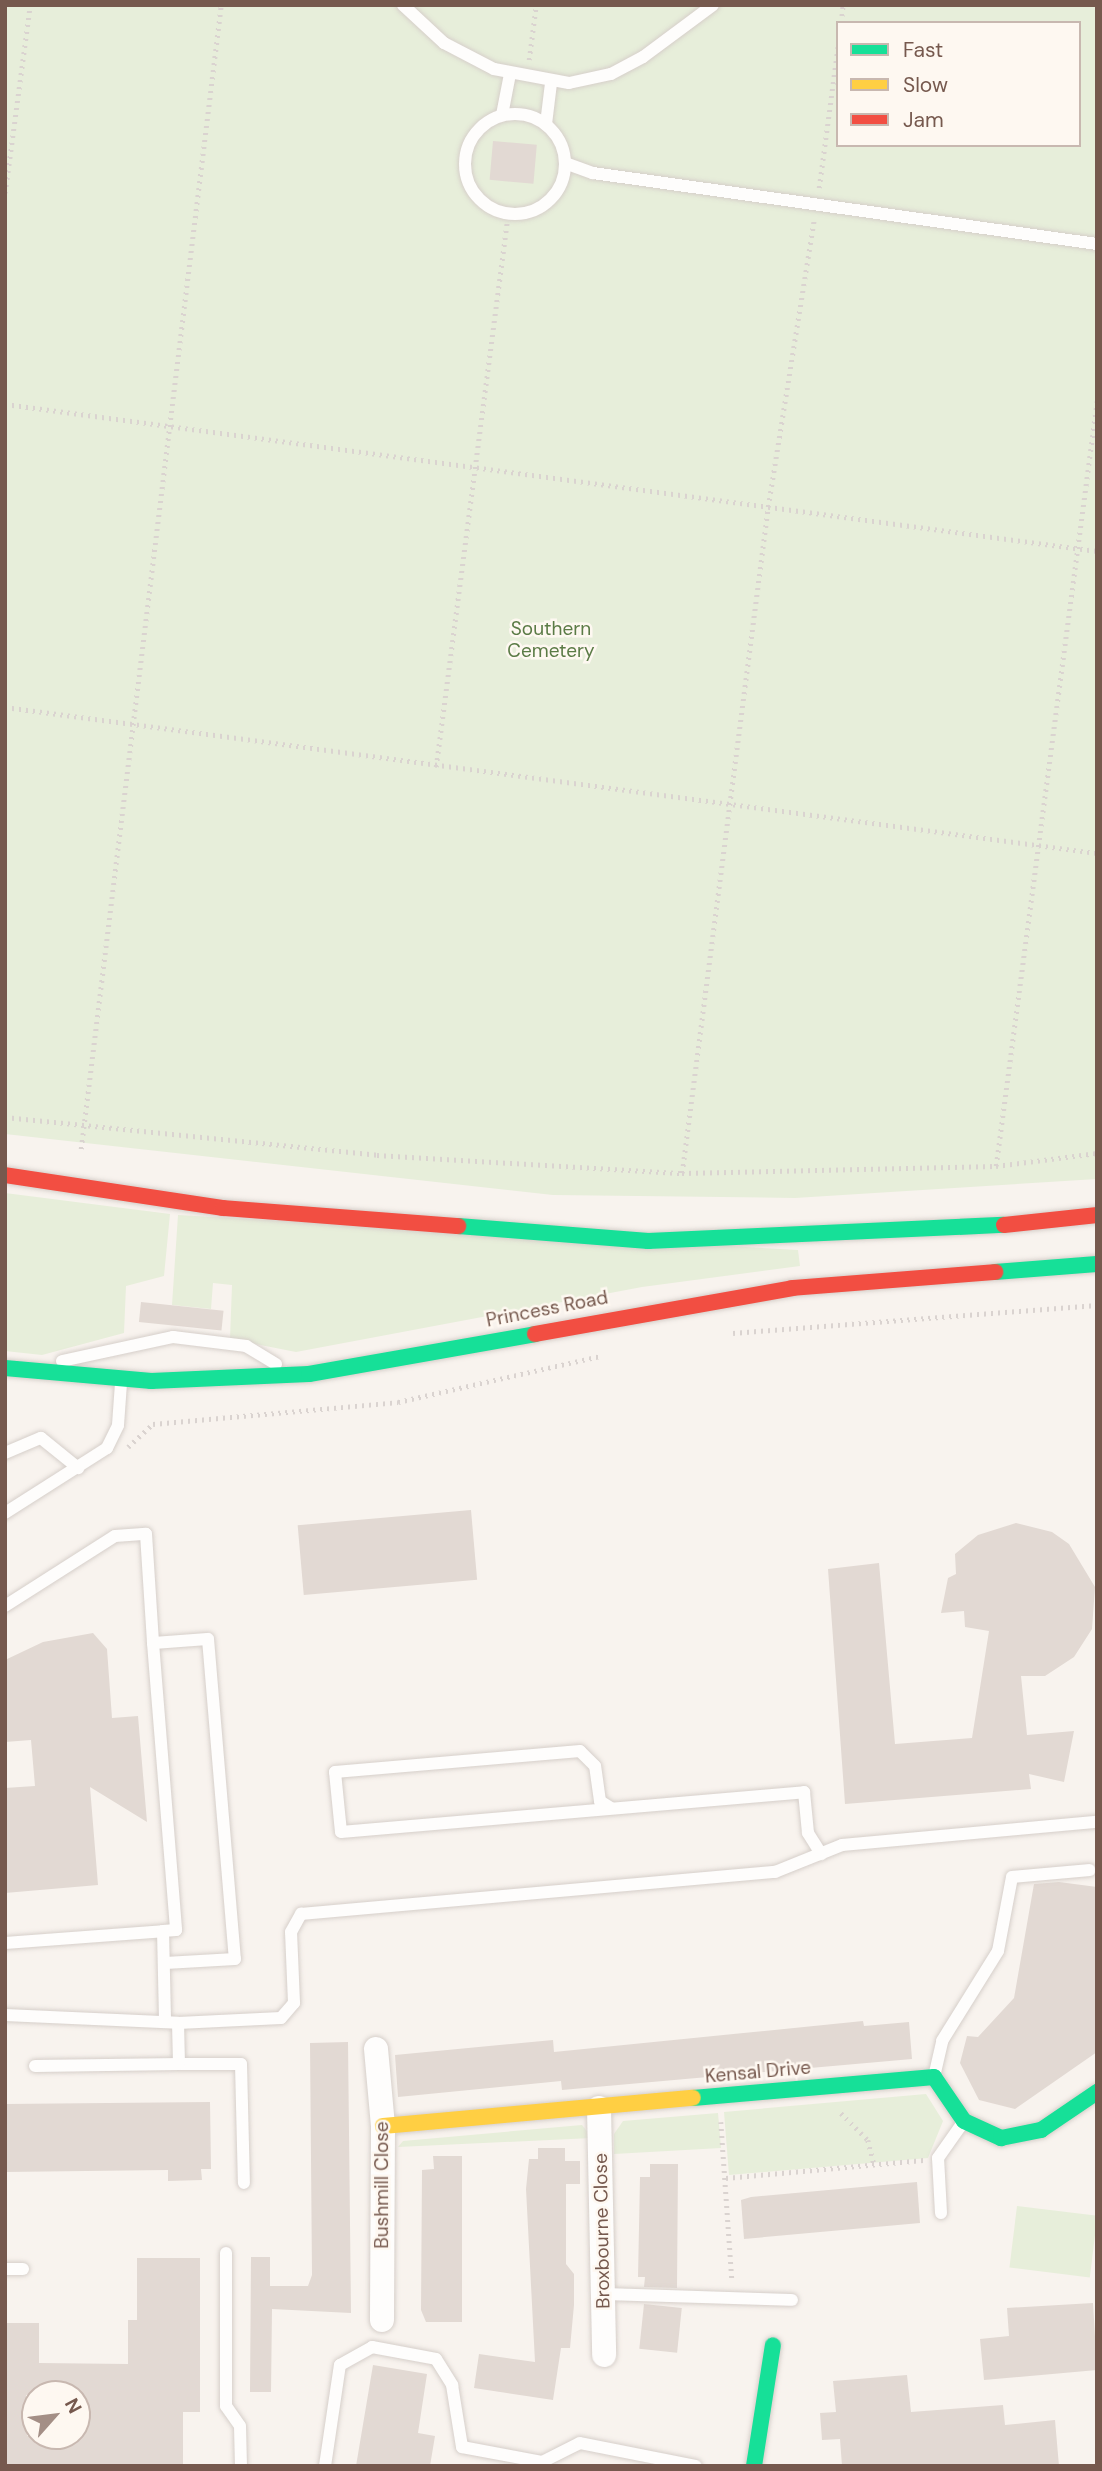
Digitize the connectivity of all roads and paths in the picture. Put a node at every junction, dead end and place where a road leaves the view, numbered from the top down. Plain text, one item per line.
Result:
1 (30, 5) edge
2 (222, 5) edge
3 (403, 5) edge
4 (536, 5) edge
5 (713, 5) edge
6 (836, 59) edge
7 (510, 74) junction
8 (527, 78) junction
9 (551, 82) junction
10 (502, 115) junction
11 (546, 124) junction
12 (565, 163) junction
13 (5, 193) edge
14 (817, 204) junction
15 (508, 214) junction
16 (1097, 244) edge
17 (1097, 401) edge
18 (5, 404) edge
19 (173, 429) junction
20 (474, 468) junction
21 (768, 507) junction
22 (1078, 548) junction
23 (1097, 551) edge
24 (5, 707) edge
25 (137, 724) junction
26 (436, 767) junction
27 (732, 802) junction
28 (1039, 846) junction
29 (1097, 853) edge
30 (5, 1117) edge
31 (83, 1126) junction
32 (81, 1149) dead end
33 (1097, 1153) edge
34 (996, 1166) junction
35 (682, 1173) junction
36 (5, 1175) edge
37 (1097, 1214) edge
38 (1097, 1264) edge
39 (1097, 1305) edge
40 (719, 1335) dead end
41 (606, 1355) dead end
42 (5, 1368) edge
43 (37, 1371) junction
44 (295, 1375) junction
45 (121, 1381) junction
46 (5, 1453) edge
47 (120, 1455) dead end
48 (78, 1468) junction
49 (5, 1513) edge
50 (5, 1606) edge
51 (153, 1643) junction
52 (611, 1808) junction
53 (1097, 1822) edge
54 (821, 1854) junction
55 (1090, 1870) dead end
56 (163, 1931) junction
57 (5, 1943) edge
58 (165, 1963) junction
59 (5, 2015) edge
60 (172, 2023) junction
61 (376, 2049) dead end
62 (178, 2064) junction
63 (35, 2066) dead end
64 (934, 2077) junction
65 (834, 2086) junction
66 (1097, 2092) edge
67 (719, 2097) junction
68 (599, 2108) junction
69 (964, 2121) junction
70 (383, 2126) junction
71 (938, 2158) junction
72 (874, 2164) junction
73 (726, 2178) junction
74 (244, 2183) dead end
75 (941, 2213) dead end
76 (226, 2253) dead end
77 (5, 2269) edge
78 (23, 2269) dead end
79 (603, 2294) junction
80 (733, 2296) junction
81 (792, 2300) dead end
82 (382, 2320) dead end
83 (772, 2345) dead end
84 (604, 2355) dead end
85 (682, 2462) edge
86 (241, 2466) edge
87 (325, 2466) edge
88 (696, 2466) edge
89 (754, 2466) edge

1 - 13 path
2 - 19 path
3 - 7 lane
4 - 8 path
5 - 9 lane
6 - 14 path
7 - 8 lane
7 - 10 lane
8 - 9 lane
9 - 11 lane
10 - 11 lane
10 - 15 lane
11 - 12 lane
12 - 14 lane
12 - 15 lane
14 - 16 lane
14 - 21 path
15 - 20 path
17 - 22 path
18 - 19 path
19 - 20 path
19 - 25 path
20 - 21 path
20 - 26 path
21 - 22 path
21 - 27 path
22 - 23 path
22 - 28 path
24 - 25 path
25 - 26 path
25 - 31 path
26 - 27 path
27 - 28 path
27 - 35 path
28 - 29 path
28 - 34 path
30 - 31 path
31 - 32 path
31 - 35 path
33 - 34 path
34 - 35 path
36 - 37 main road
38 - 44 main road, Princess Road
39 - 40 path
41 - 47 path
42 - 43 main road, Princess Road
43 - 44 lane
43 - 45 main road, Princess Road
44 - 45 main road, Princess Road
45 - 48 lane
46 - 48 lane
48 - 49 lane
50 - 51 lane
51 - 56 lane
51 - 58 lane
52 - 52 lane
52 - 54 lane
53 - 54 lane
54 - 60 lane
55 - 64 lane
56 - 57 lane
56 - 58 lane
58 - 60 lane
59 - 60 lane
60 - 62 lane
61 - 70 street, Bushmill Close
62 - 63 lane
62 - 74 lane
64 - 65 main road, Kensal Drive
64 - 69 main road
65 - 67 main road, Kensal Drive
65 - 72 path
66 - 69 main road
67 - 68 main road, Kensal Drive
67 - 73 path
68 - 70 main road, Kensal Drive
68 - 79 street, Broxbourne Close
69 - 71 lane
70 - 82 street, Bushmill Close
71 - 72 path
71 - 75 lane
72 - 73 path
73 - 80 path
76 - 86 lane
77 - 78 lane
79 - 80 lane
79 - 84 street, Broxbourne Close
80 - 81 lane
83 - 89 main road
85 - 87 lane
85 - 88 lane

